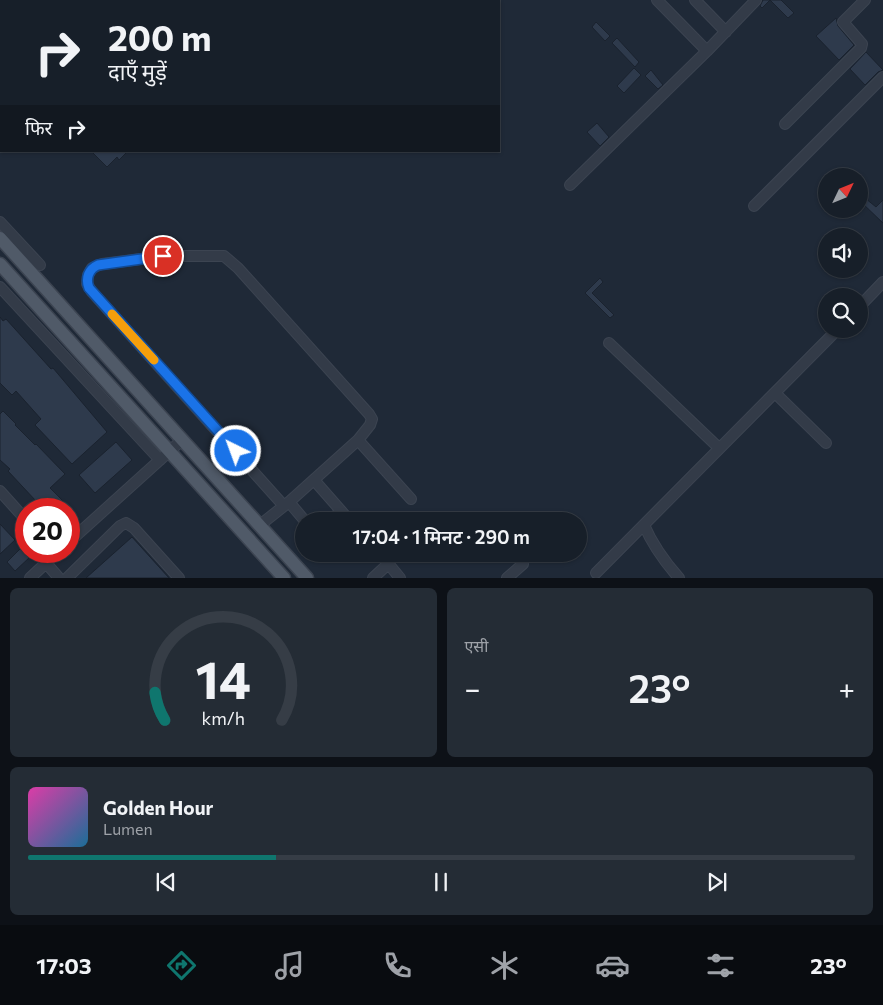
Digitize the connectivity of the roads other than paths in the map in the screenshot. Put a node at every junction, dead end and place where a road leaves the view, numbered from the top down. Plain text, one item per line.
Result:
1 (657, 0) edge
2 (695, 0) edge
3 (756, 0) edge
4 (865, 0) edge
5 (726, 32) junction
6 (707, 51) junction
7 (883, 77) edge
8 (784, 124) dead end
9 (570, 185) dead end
10 (754, 206) dead end
11 (0, 222) edge
12 (0, 238) edge
13 (0, 264) edge
14 (34, 266) junction
15 (15, 280) junction
16 (883, 282) edge
17 (0, 287) edge
18 (868, 298) edge
19 (829, 338) edge
20 (609, 343) dead end
21 (775, 393) junction
22 (182, 440) junction
23 (358, 440) junction
24 (826, 443) dead end
25 (719, 448) junction
26 (170, 451) junction
27 (160, 460) junction
28 (314, 480) junction
29 (0, 491) edge
30 (411, 499) dead end
31 (287, 504) junction
32 (15, 508) edge
33 (341, 511) edge
34 (295, 512) edge
35 (260, 525) junction
36 (644, 525) junction
37 (80, 532) edge
38 (46, 563) joint
39 (523, 564) dead end
40 (596, 573) dead end
41 (30, 578) edge
42 (59, 578) edge
43 (67, 578) edge
44 (179, 578) edge
45 (284, 578) edge
46 (307, 578) edge
47 (373, 578) edge
48 (400, 578) edge
49 (507, 578) edge
50 (679, 578) edge

1 - 6 street
2 - 5 street
3 - 5 street
4 - 8 street
5 - 6 street
6 - 9 street
7 - 10 street
11 - 14 street
12 - 14 main road
13 - 15 main road
14 - 15 main road
14 - 22 main road
15 - 26 main road
16 - 18 street
17 - 27 street
19 - 21 street
20 - 25 street
21 - 24 street
21 - 25 street
22 - 26 street
22 - 35 main road
23 - 28 street
23 - 30 street
23 - 31 street
25 - 36 street
26 - 27 street
26 - 45 main road
27 - 37 street
28 - 31 street
28 - 33 street
29 - 32 street
31 - 34 street
31 - 35 street
35 - 46 main road
36 - 40 street
36 - 50 street
38 - 41 street
38 - 42 street
39 - 49 street
43 - 44 street
47 - 48 street

